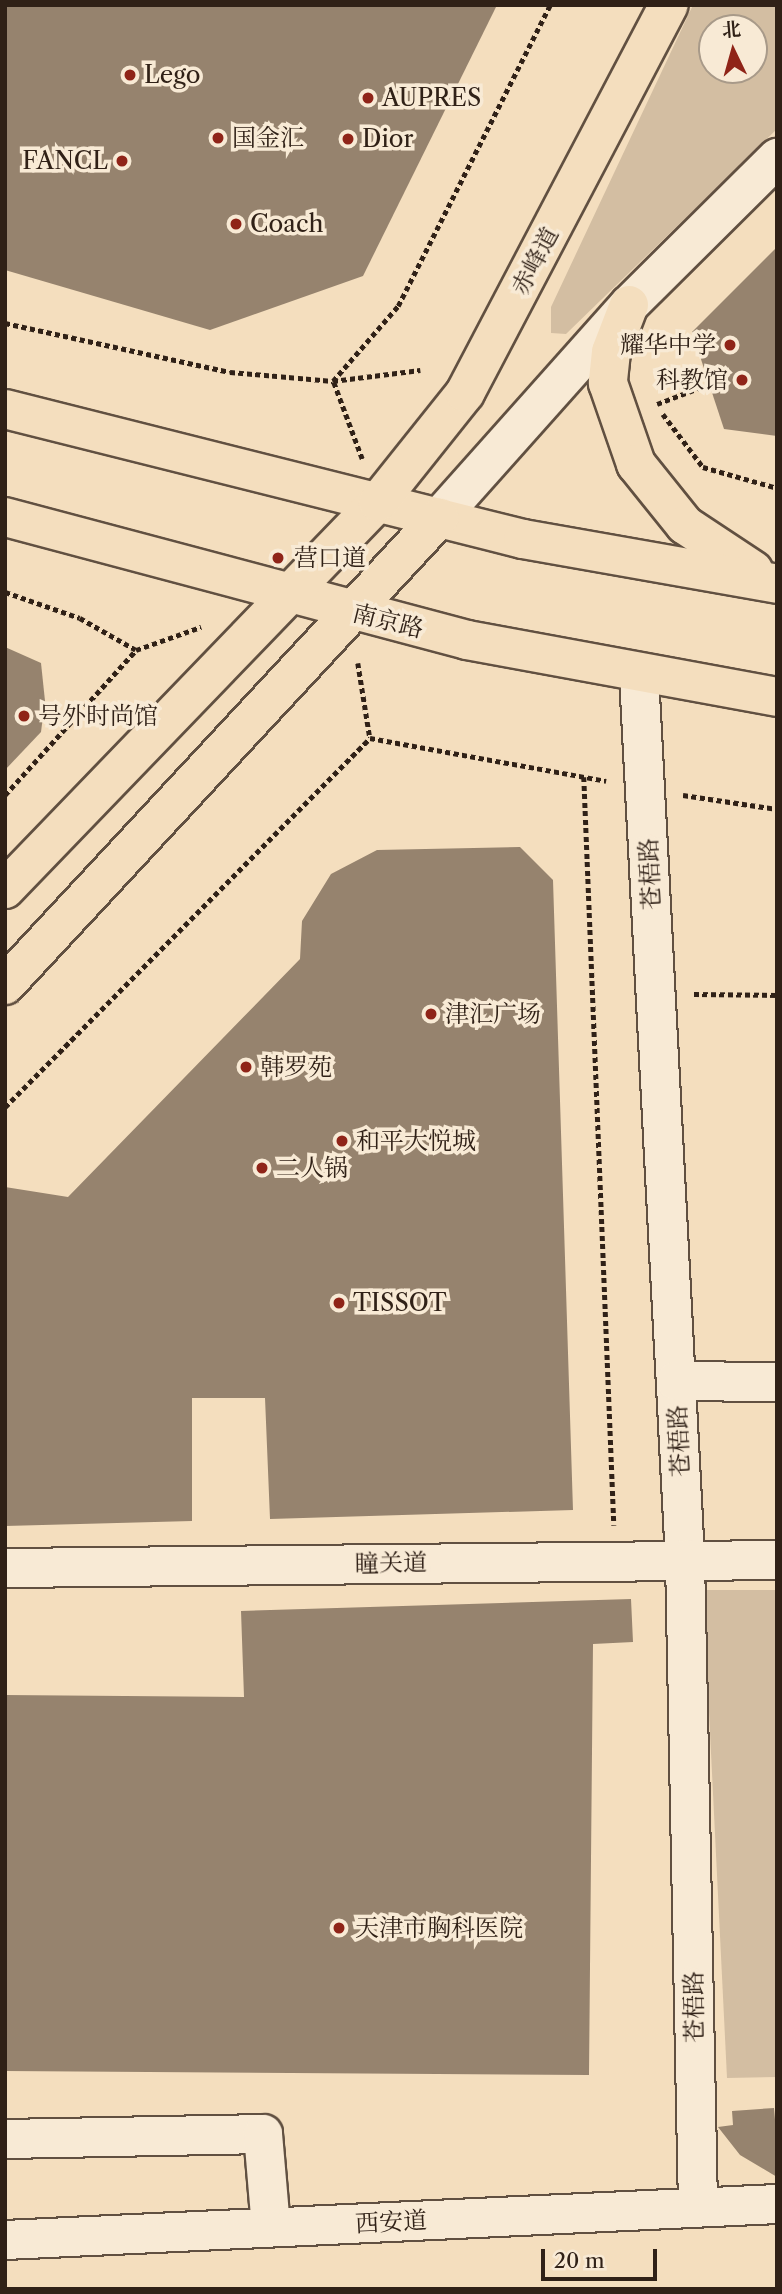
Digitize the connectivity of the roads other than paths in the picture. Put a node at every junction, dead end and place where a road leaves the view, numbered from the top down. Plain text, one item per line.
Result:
1 (669, 5) edge
2 (777, 158) edge
3 (629, 305) junction
4 (5, 409) edge
5 (378, 502) junction
6 (5, 517) edge
7 (439, 518) junction
8 (163, 563) junction
9 (319, 565) junction
10 (777, 583) edge
11 (289, 596) junction
12 (350, 612) junction
13 (639, 675) junction
14 (777, 697) edge
15 (5, 888) edge
16 (5, 985) edge
17 (676, 1381) junction
18 (777, 1382) edge
19 (685, 1559) junction
20 (777, 1560) edge
21 (5, 1568) edge
22 (5, 2139) edge
23 (777, 2204) edge
24 (698, 2207) junction
25 (271, 2227) junction
26 (5, 2240) edge

1 - 5 main road, 赤峰道
2 - 3 street
3 - 7 street
3 - 10 main road
4 - 5 main road
5 - 7 main road
5 - 9 main road
6 - 8 main road, 南京路
7 - 9 main road
7 - 10 main road
7 - 12 main road
8 - 9 main road
8 - 11 main road, 南京路
9 - 11 main road
11 - 12 main road, 南京路
11 - 15 main road
12 - 13 main road, 南京路
12 - 16 main road
13 - 14 main road, 南京路
13 - 17 street, 苍梧路
17 - 18 street
17 - 19 street, 苍梧路
19 - 20 street, 瞳关道
19 - 21 street, 瞳关道
19 - 24 street, 苍梧路
22 - 25 street
23 - 24 street, 西安道
24 - 25 street, 西安道
25 - 26 street, 西安道

